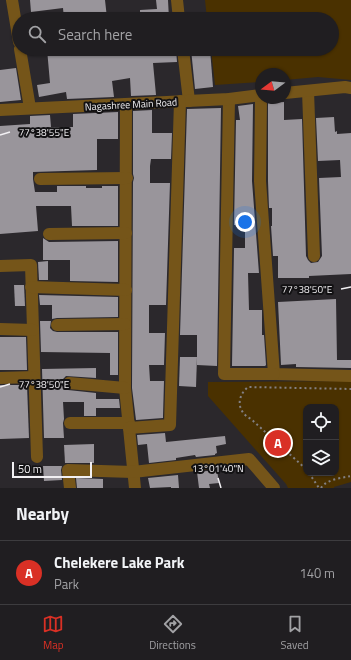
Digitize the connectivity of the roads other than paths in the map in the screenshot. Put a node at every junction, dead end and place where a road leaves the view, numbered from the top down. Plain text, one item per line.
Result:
1 (12, 0) edge
2 (177, 0) edge
3 (14, 12) edge
4 (179, 12) edge
5 (21, 56) edge
6 (183, 56) edge
7 (351, 88) edge
8 (308, 91) junction
9 (291, 92) edge
10 (255, 97) edge
11 (229, 99) junction
12 (185, 101) junction
13 (126, 104) junction
14 (261, 104) edge
15 (30, 108) junction
16 (0, 110) edge
17 (127, 178) junction
18 (40, 179) dead end
19 (126, 233) junction
20 (49, 234) dead end
21 (314, 256) dead end
22 (0, 266) edge
23 (31, 287) junction
24 (126, 290) junction
25 (125, 324) junction
26 (57, 325) dead end
27 (0, 329) edge
28 (33, 330) junction
29 (274, 374) junction
30 (351, 376) edge
31 (34, 377) junction
32 (0, 378) edge
33 (69, 383) dead end
34 (125, 388) junction
35 (70, 424) dead end
36 (129, 426) junction
37 (37, 457) dead end
38 (133, 472) junction
39 (70, 488) edge
40 (135, 488) edge
41 (274, 488) edge

1 - 3 street
2 - 4 street
5 - 15 street
6 - 12 street
7 - 8 street
8 - 9 street
8 - 21 street
10 - 11 street, Nagashree Main Road
11 - 12 street, Nagashree Main Road
11 - 29 street
12 - 13 street, Nagashree Main Road
12 - 36 street
13 - 15 street, Nagashree Main Road
13 - 17 street
14 - 29 street
15 - 16 street, Nagashree Main Road
17 - 18 street
17 - 19 street
19 - 20 street
19 - 24 street
22 - 23 street
23 - 24 street
23 - 28 street
24 - 25 street
25 - 26 street
25 - 34 street
27 - 28 street
28 - 31 street
29 - 30 street
31 - 32 street
31 - 37 street
33 - 34 street
34 - 36 street
35 - 36 street
36 - 38 street
38 - 39 street
38 - 40 street
38 - 41 street

